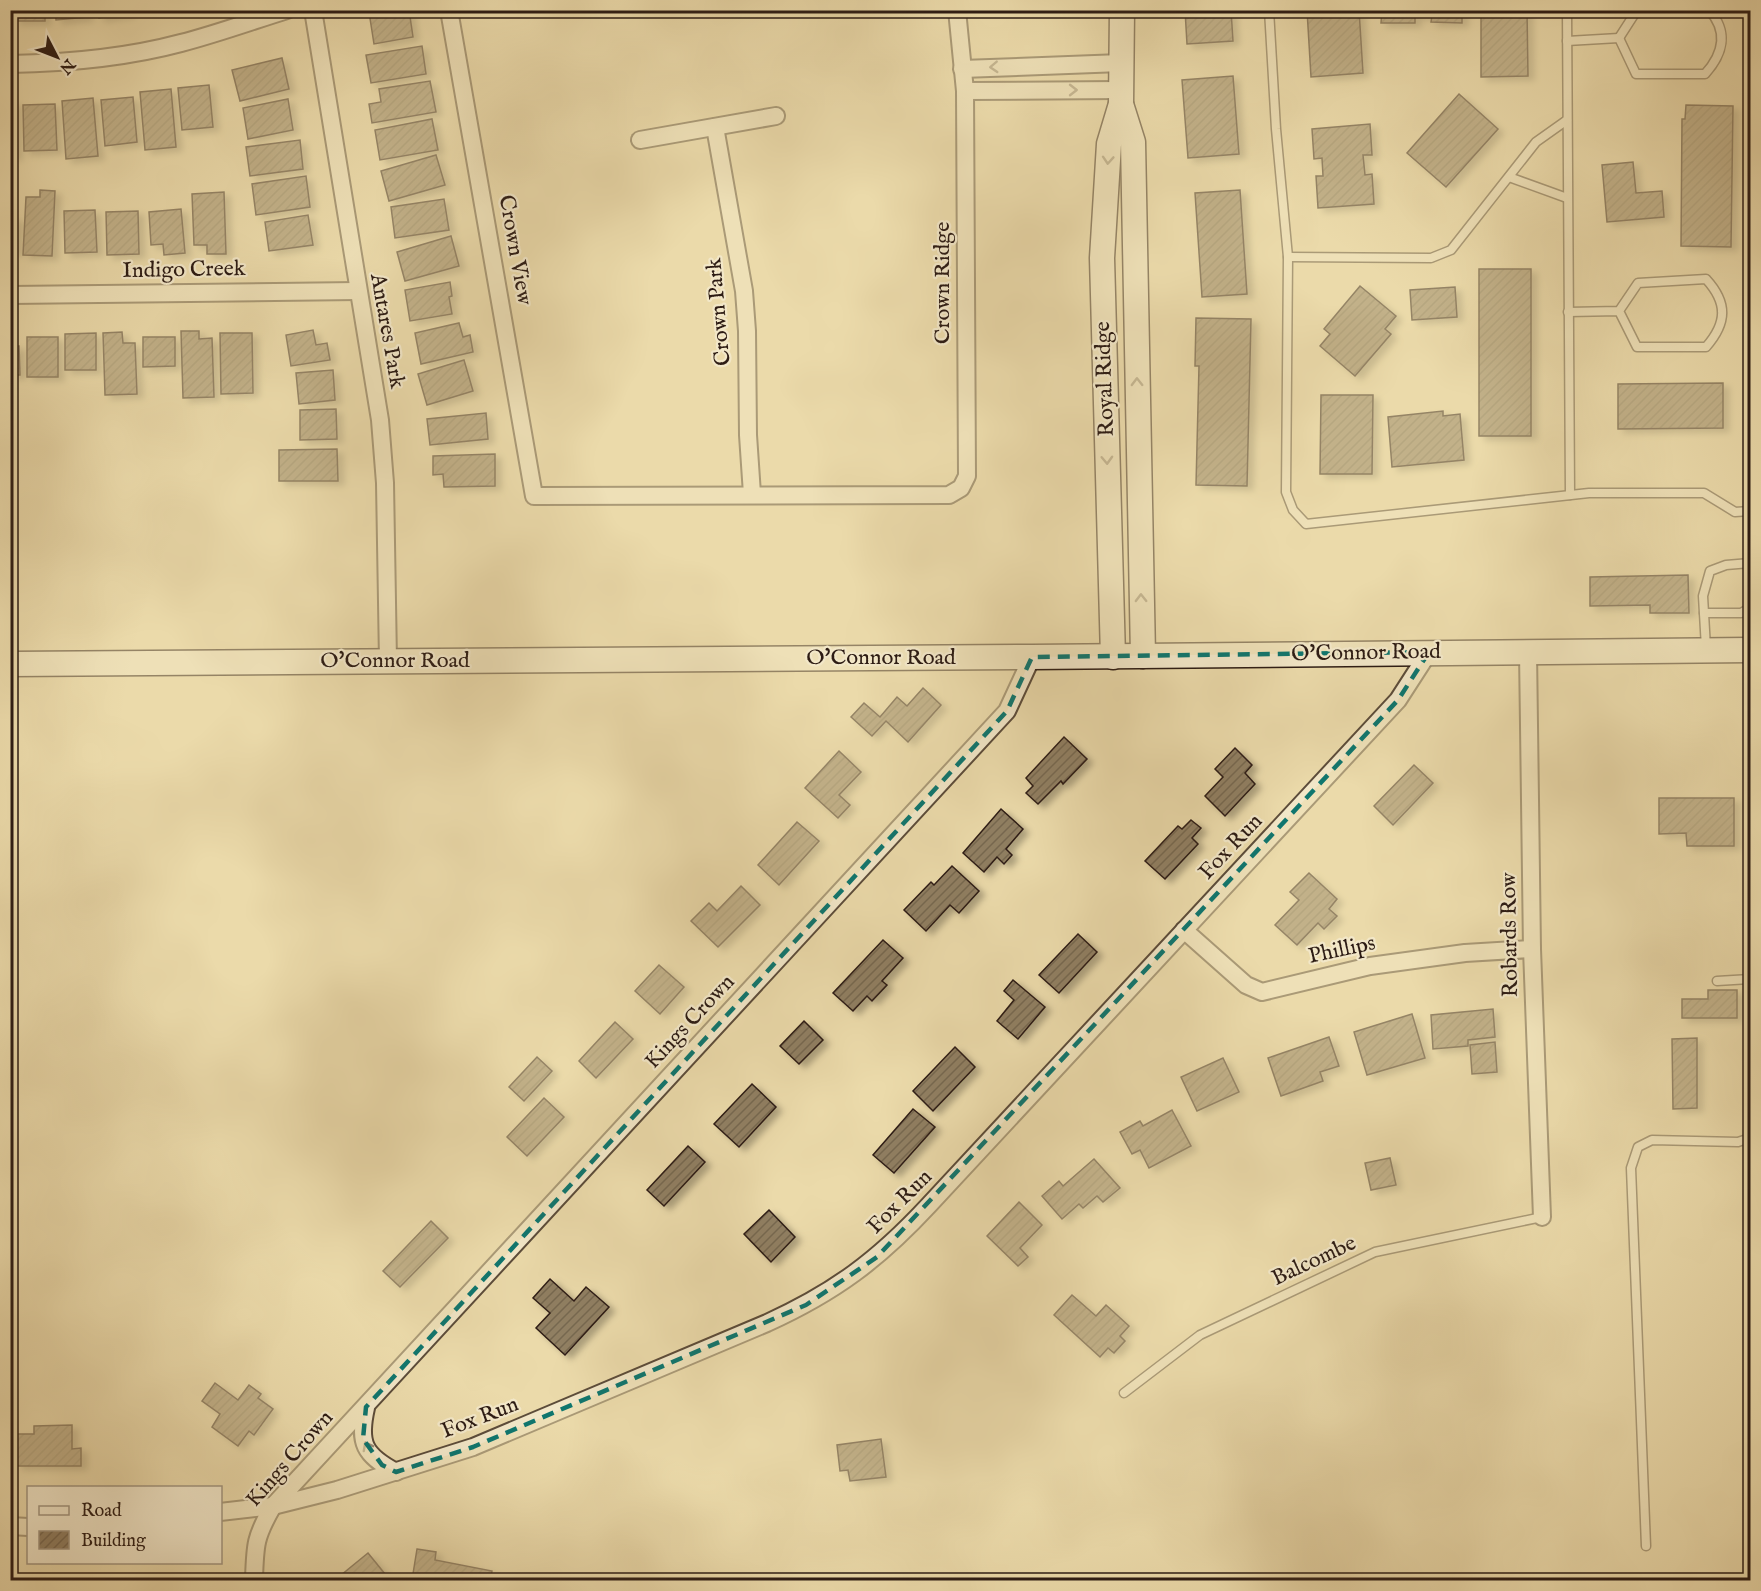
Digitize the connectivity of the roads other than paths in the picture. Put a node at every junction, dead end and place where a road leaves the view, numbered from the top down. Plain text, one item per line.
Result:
1 (287, 10) edge
2 (313, 10) edge
3 (449, 10) edge
4 (957, 10) edge
5 (1122, 10) edge
6 (1269, 10) edge
7 (1567, 10) edge
8 (1637, 10) edge
9 (1709, 10) edge
10 (1619, 38) junction
11 (1567, 41) junction
12 (1121, 63) junction
13 (10, 64) edge
14 (962, 69) junction
15 (964, 91) junction
16 (1121, 97) junction
17 (776, 116) dead end
18 (1567, 120) junction
19 (715, 126) junction
20 (640, 140) dead end
21 (1509, 177) junction
22 (1567, 198) junction
23 (1288, 257) junction
24 (358, 291) junction
25 (10, 294) edge
26 (1619, 311) junction
27 (1568, 312) junction
28 (752, 494) junction
29 (1569, 495) junction
30 (1750, 511) edge
31 (1750, 563) edge
32 (1750, 608) edge
33 (1704, 613) junction
34 (1706, 650) junction
35 (1750, 650) edge
36 (1528, 651) junction
37 (1429, 652) junction
38 (1143, 656) junction
39 (1032, 657) junction
40 (1113, 657) junction
41 (388, 661) junction
42 (10, 664) edge
43 (1184, 930) junction
44 (1532, 950) junction
45 (1750, 979) edge
46 (1717, 981) dead end
47 (1750, 1138) edge
48 (1542, 1217) joint
49 (1124, 1393) dead end
50 (366, 1407) junction
51 (396, 1472) junction
52 (273, 1506) junction
53 (222, 1512) edge
54 (10, 1526) edge
55 (27, 1527) edge
56 (1647, 1546) dead end
57 (255, 1581) edge

1 - 13 street
2 - 24 street, Antares Park
3 - 28 street, Crown View
4 - 14 street, Crown Ridge
5 - 12 main road, Royal Ridge
6 - 23 lane
7 - 11 lane
8 - 10 lane
9 - 10 lane
10 - 11 lane
11 - 18 lane
12 -> 14 street
12 - 16 main road, Royal Ridge
14 - 15 street, Crown Ridge
15 -> 16 street
15 - 28 street, Crown Ridge
38 -> 16 main road, Royal Ridge
16 -> 40 main road, Royal Ridge
17 - 19 street
18 - 21 lane
18 - 22 lane
19 - 20 street
19 - 28 street, Crown Park
21 - 22 lane
21 - 23 lane
22 - 27 lane
23 - 29 lane
24 - 25 street, Indigo Creek
24 - 41 street, Antares Park
26 - 26 lane
26 - 27 lane
27 - 29 lane
29 - 30 lane
31 - 33 lane
32 - 33 lane
33 - 34 lane
34 - 35 main road, O'Connor Road
34 - 36 main road, O'Connor Road
36 - 37 main road, O'Connor Road
36 - 44 street, Robards Row
37 - 38 main road, O'Connor Road
37 - 43 street, Fox Run
38 - 40 main road, O'Connor Road
39 - 40 main road, O'Connor Road
39 - 41 main road, O'Connor Road
39 - 50 street, Kings Crown
41 - 42 main road, O'Connor Road
43 - 44 street, Phillips
43 - 51 street, Fox Run
44 - 48 street, Robards Row
45 - 46 lane
47 - 56 lane
48 - 49 lane, Balcombe
51 -> 50 street, Kings Crown
50 - 52 street, Kings Crown
51 - 52 street, Fox Run
52 - 53 street, Fox Run
52 - 57 street, Kings Crown
54 - 55 street

